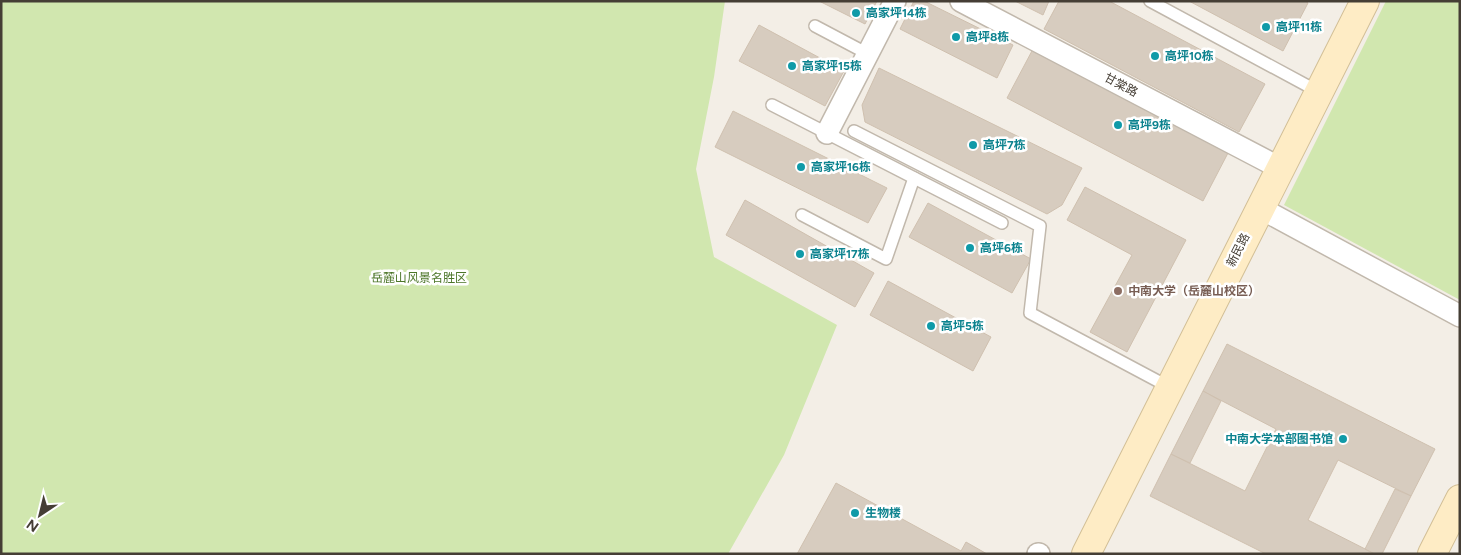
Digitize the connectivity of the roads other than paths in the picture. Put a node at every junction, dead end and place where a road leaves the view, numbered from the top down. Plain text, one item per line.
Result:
1 (895, 1) edge
2 (961, 1) edge
3 (1150, 1) edge
4 (1359, 3) edge
5 (815, 26) dead end
6 (868, 54) junction
7 (1319, 92) junction
8 (772, 105) dead end
9 (854, 131) dead end
10 (827, 133) junction
11 (1280, 168) junction
12 (914, 178) junction
13 (1260, 208) junction
14 (802, 214) dead end
15 (1002, 223) dead end
16 (1460, 316) edge
17 (1169, 387) junction
18 (1460, 499) edge
19 (1086, 554) edge
20 (1432, 554) edge

1 - 6 street
2 - 11 street, 甘棠路
3 - 7 lane
4 - 7 street, 新民路
5 - 6 lane
6 - 10 street
7 - 11 street, 新民路
8 - 10 lane
9 - 17 lane
10 - 12 lane
11 - 13 street, 新民路
12 - 14 lane
12 - 15 lane
13 - 16 street
13 - 17 street, 新民路
17 - 19 street, 新民路
18 - 20 street

